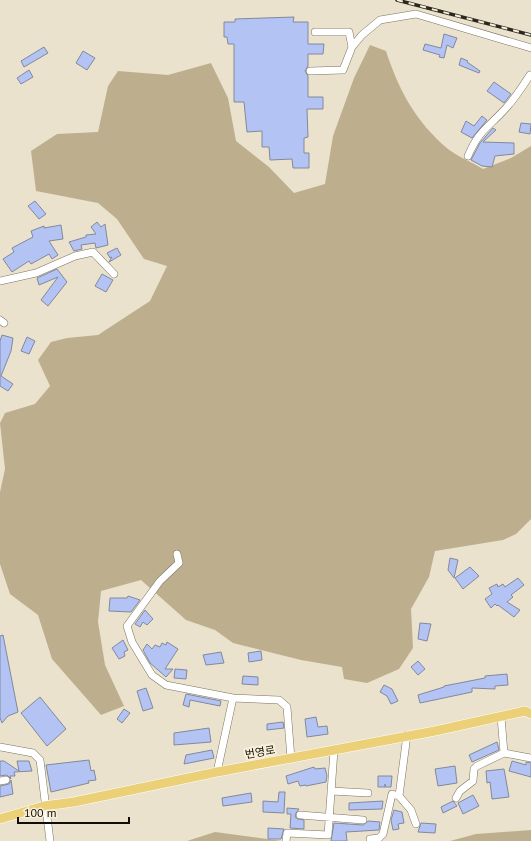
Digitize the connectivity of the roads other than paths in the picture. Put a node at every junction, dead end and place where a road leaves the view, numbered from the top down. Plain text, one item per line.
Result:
1 (315, 32) dead end
2 (352, 47) junction
3 (531, 48) edge
4 (531, 68) edge
5 (310, 71) dead end
6 (531, 75) edge
7 (468, 156) dead end
8 (114, 274) dead end
9 (0, 281) edge
10 (177, 554) dead end
11 (233, 698) junction
12 (531, 704) edge
13 (528, 712) edge
14 (501, 717) junction
15 (407, 735) junction
16 (0, 747) edge
17 (334, 750) junction
18 (504, 753) junction
19 (531, 758) edge
20 (291, 759) junction
21 (217, 772) junction
22 (331, 791) junction
23 (368, 793) dead end
24 (399, 796) junction
25 (456, 798) dead end
26 (44, 806) junction
27 (300, 815) dead end
28 (329, 818) junction
29 (0, 819) edge
30 (363, 820) dead end
31 (416, 824) dead end
32 (370, 839) dead end
33 (50, 841) edge
34 (286, 841) edge

1 - 2 street
2 - 3 street
2 - 5 street
4 - 6 street
6 - 7 street
8 - 9 street
10 - 11 street
11 - 20 street
11 - 21 street
12 - 13 main road, 번영로
13 - 14 main road, 번영로
14 - 15 main road, 번영로
14 - 18 street
15 - 17 main road, 번영로
15 - 24 street
16 - 26 street
17 - 20 main road, 번영로
17 - 22 street
18 - 19 street
18 - 25 street
20 - 21 main road, 번영로
21 - 26 main road, 번영로
22 - 23 street
22 - 28 street
24 - 31 street
24 - 32 street
26 - 29 main road, 번영로
26 - 33 street
27 - 28 street
28 - 30 street
28 - 34 street

